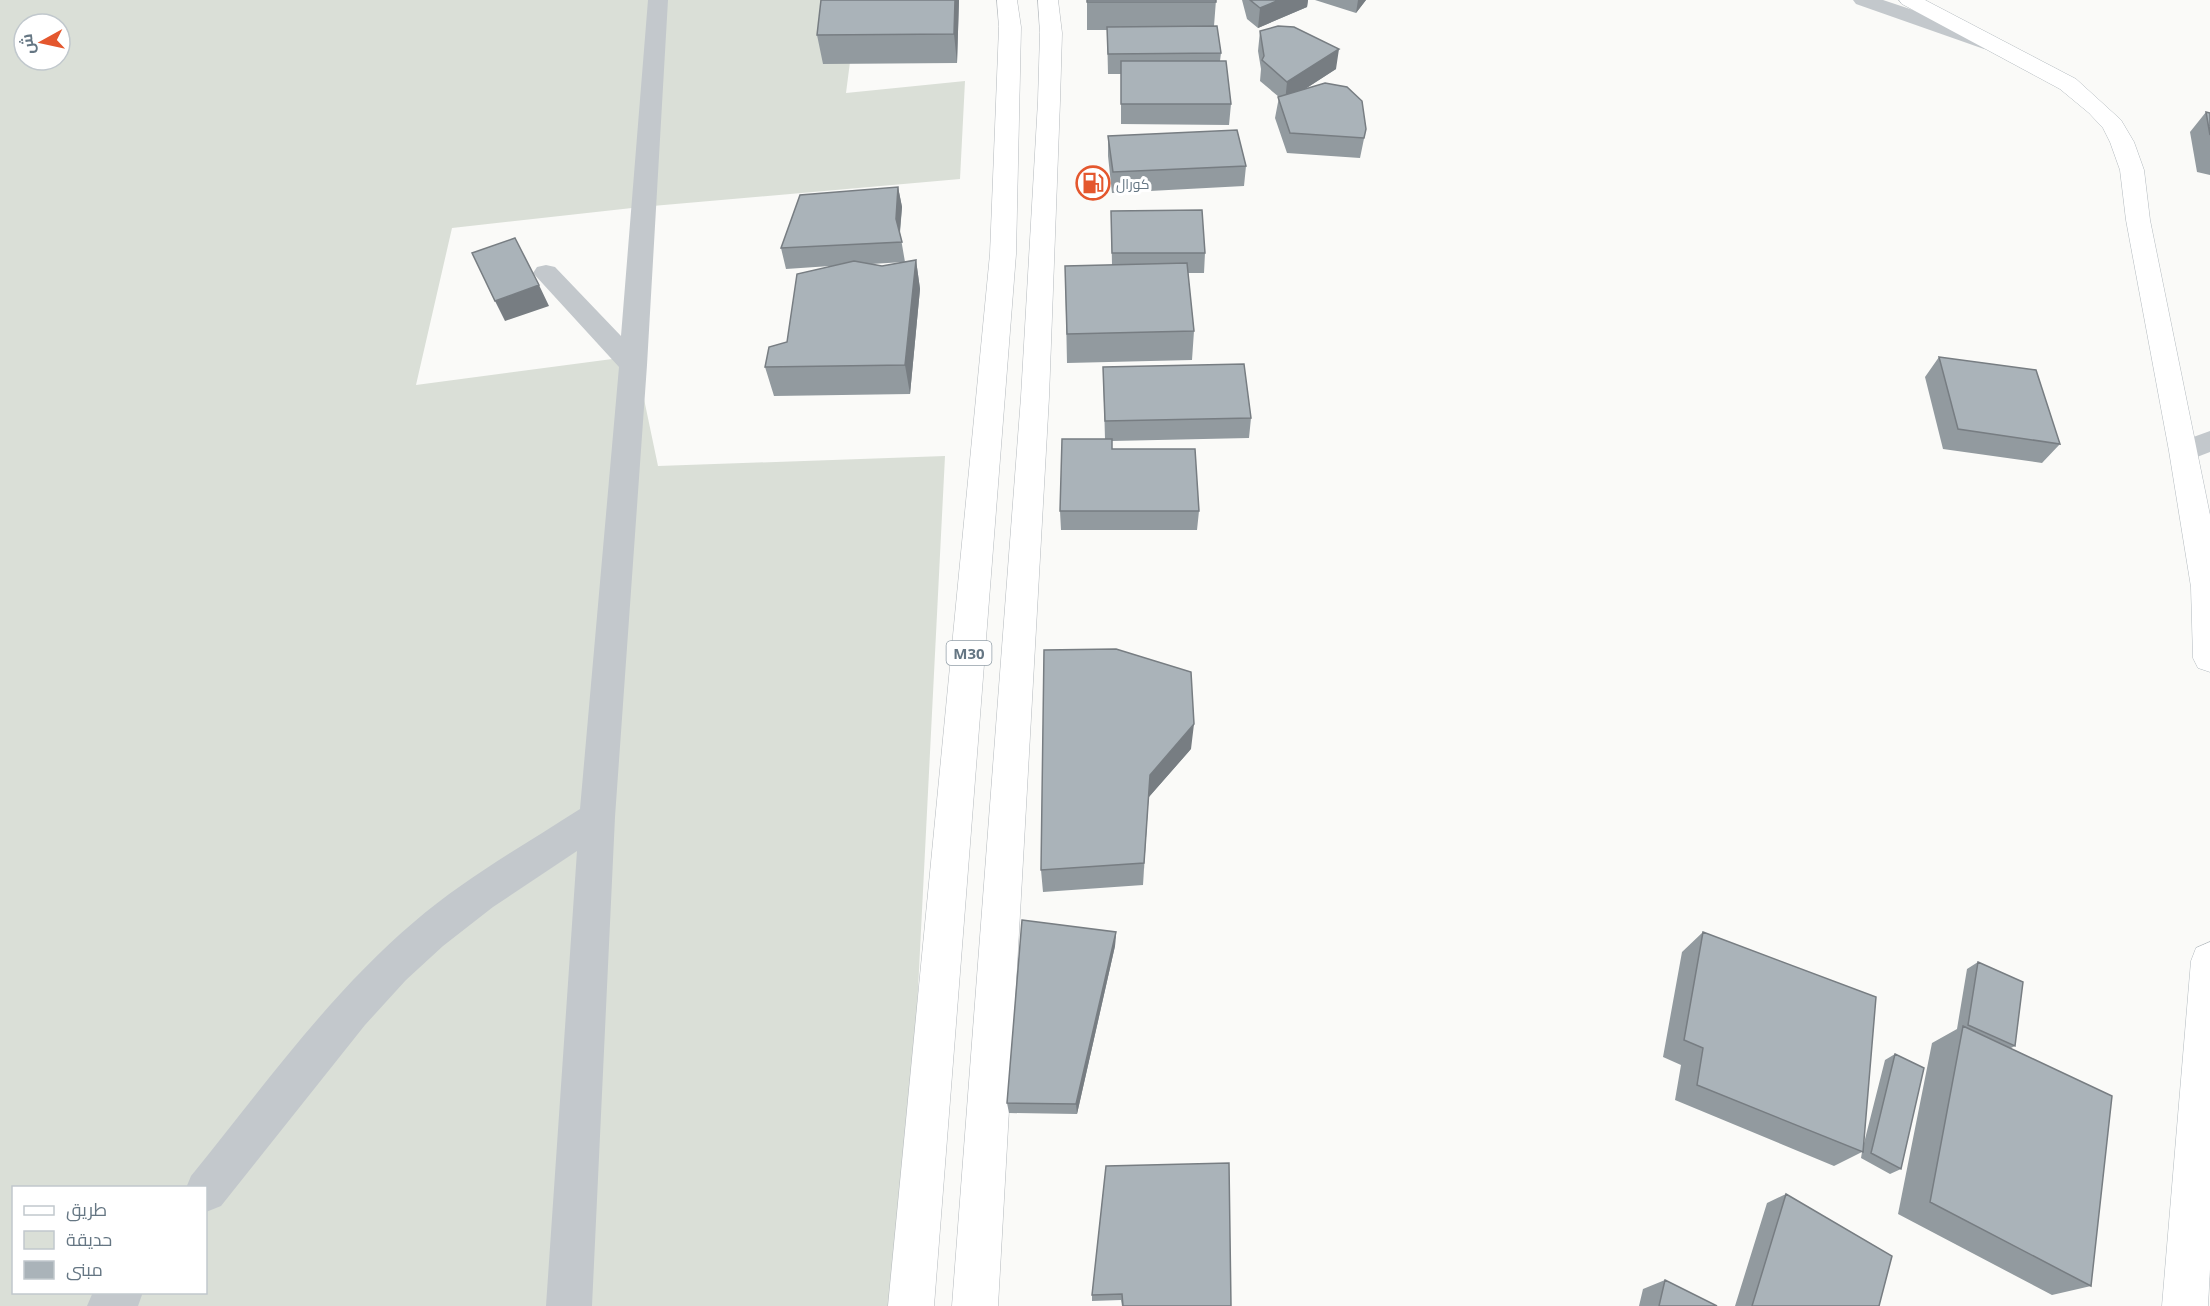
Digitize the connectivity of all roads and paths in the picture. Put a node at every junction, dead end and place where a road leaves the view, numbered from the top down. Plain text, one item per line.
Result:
1 (658, 0) edge
2 (1006, 0) edge
3 (1048, 0) edge
4 (1863, 0) edge
5 (1909, 0) edge
6 (1999, 47) junction
7 (546, 273) dead end
8 (633, 365) junction
9 (2197, 446) edge
10 (2210, 658) edge
11 (597, 817) junction
12 (2210, 961) edge
13 (207, 1190) edge
14 (121, 1294) edge
15 (110, 1306) edge
16 (569, 1306) edge
17 (912, 1306) edge
18 (975, 1306) edge
19 (2185, 1306) edge

1 - 8 street
2 - 17 main road, M30
3 - 18 main road
4 - 6 street
5 - 6 main road
6 - 9 main road
7 - 8 street
8 - 11 street
9 - 10 main road
11 - 13 street
11 - 16 street
12 - 19 main road
14 - 15 street

